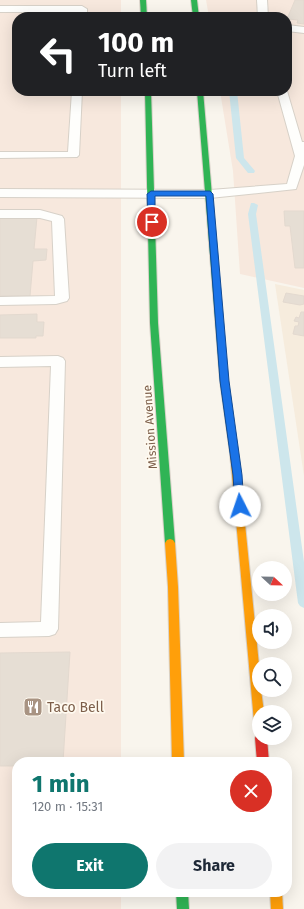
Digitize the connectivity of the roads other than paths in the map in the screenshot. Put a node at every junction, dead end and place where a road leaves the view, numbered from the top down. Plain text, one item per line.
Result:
1 (143, 0) edge
2 (194, 0) edge
3 (262, 0) edge
4 (0, 9) edge
5 (82, 12) edge
6 (144, 12) edge
7 (195, 12) edge
8 (263, 12) edge
9 (292, 29) edge
10 (304, 30) edge
11 (77, 96) edge
12 (148, 96) edge
13 (200, 96) edge
14 (284, 96) edge
15 (302, 150) edge
16 (0, 155) edge
17 (0, 193) edge
18 (151, 194) junction
19 (210, 194) junction
20 (0, 214) edge
21 (0, 301) edge
22 (0, 362) edge
23 (0, 630) edge
24 (257, 705) edge
25 (261, 745) edge
26 (178, 757) edge
27 (262, 757) edge
28 (182, 897) edge
29 (276, 897) edge
30 (183, 909) edge
31 (277, 909) edge

1 - 6 main road
2 - 7 main road
3 - 8 lane
4 - 5 lane
9 - 10 lane
11 - 16 lane
12 - 18 main road, Mission Avenue
13 - 19 main road
14 - 15 lane
15 - 19 lane
17 - 18 lane
18 - 19 lane
18 - 26 main road, Mission Avenue
19 - 24 main road
20 - 21 lane
22 - 23 lane
25 - 27 main road
28 - 30 main road
29 - 31 main road

